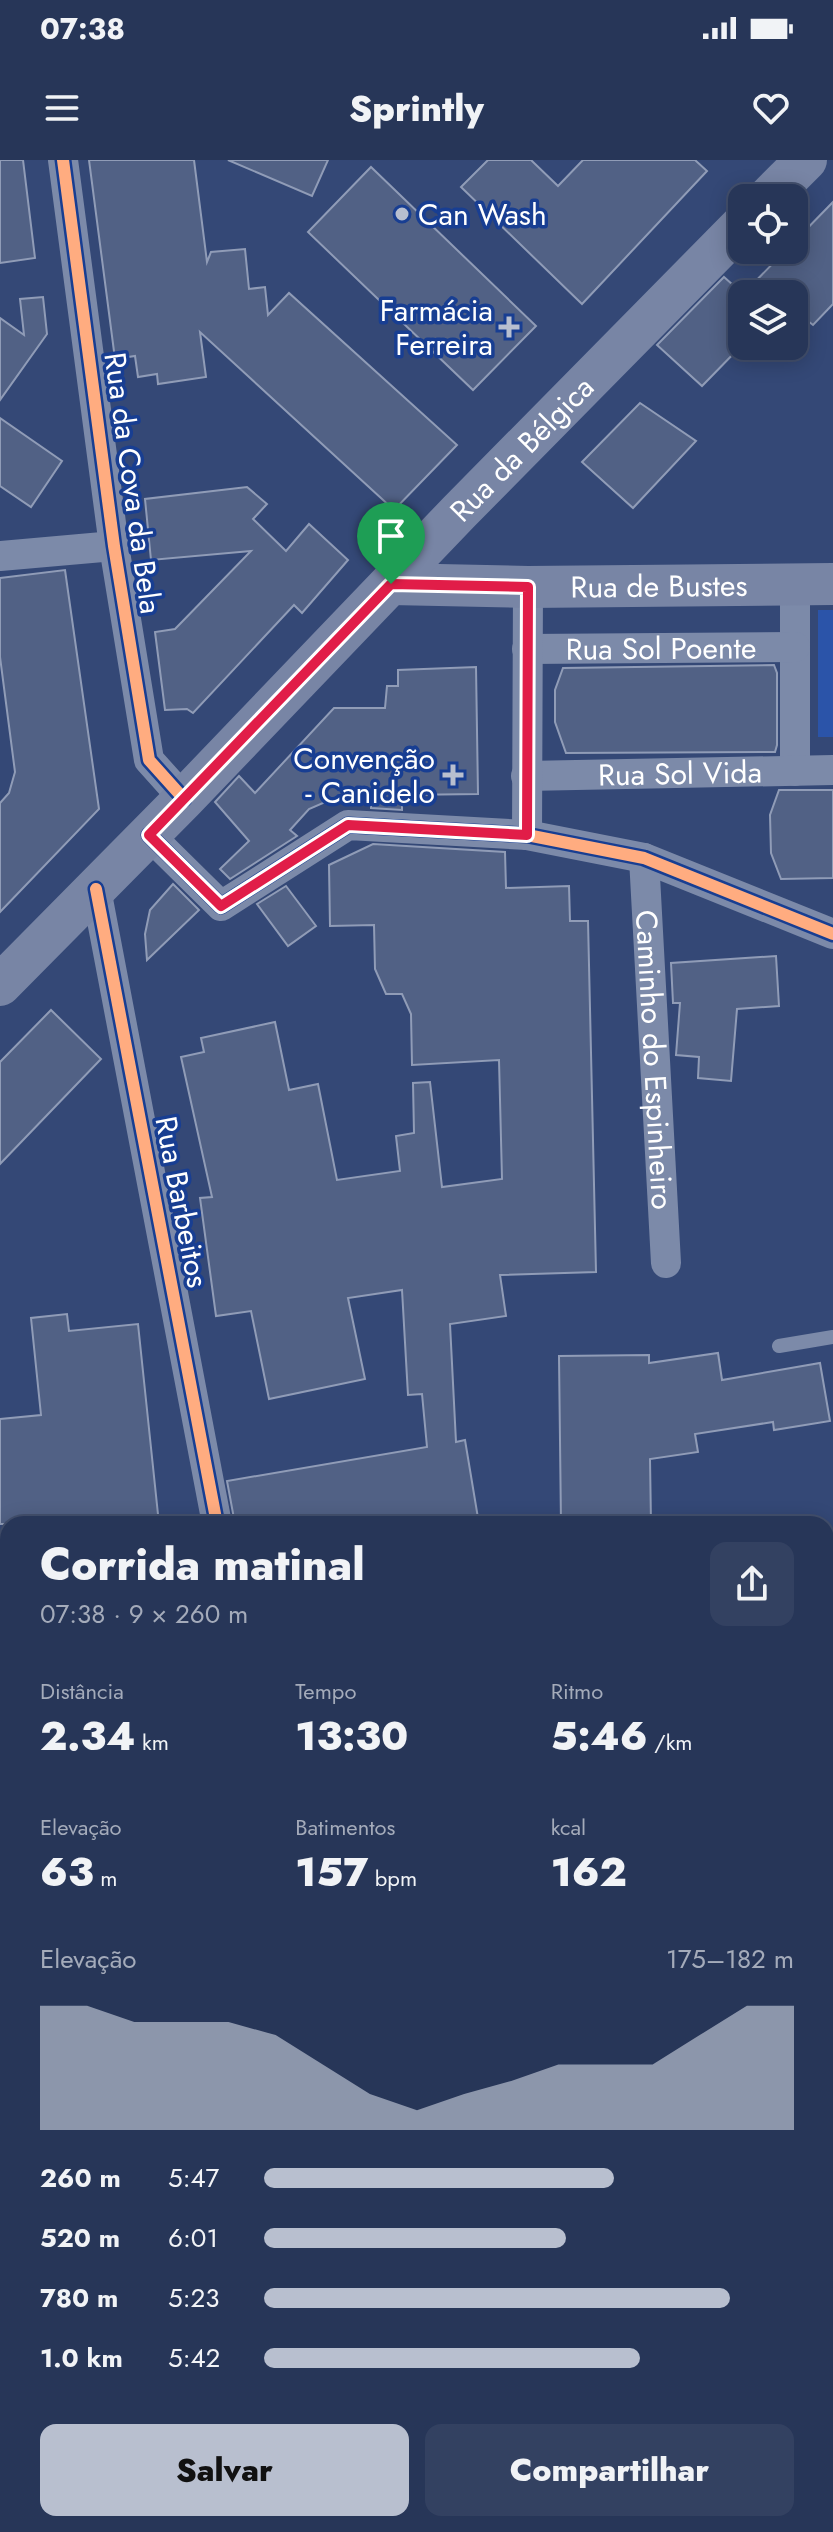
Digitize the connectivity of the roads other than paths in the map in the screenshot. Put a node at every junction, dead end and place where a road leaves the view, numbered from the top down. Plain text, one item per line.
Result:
1 (63, 160) edge
2 (806, 160) edge
3 (782, 184) edge
4 (728, 239) edge
5 (114, 546) junction
6 (0, 556) edge
7 (391, 584) junction
8 (814, 584) edge
9 (528, 587) junction
10 (795, 647) junction
11 (527, 649) junction
12 (833, 770) edge
13 (795, 771) junction
14 (526, 776) junction
15 (184, 799) junction
16 (149, 835) junction
17 (527, 835) junction
18 (644, 858) junction
19 (96, 889) junction
20 (833, 934) edge
21 (0, 985) edge
22 (666, 1263) dead end
23 (833, 1337) edge
24 (779, 1346) dead end
25 (215, 1516) edge

1 - 5 street, Rua da Cova da Bela
2 - 3 main road
4 - 7 main road, Rua da Bélgica
5 - 6 street
5 - 15 street, Rua da Cova da Bela
7 - 9 main road, Rua de Bustes
7 - 15 main road, Rua da Bélgica
8 - 9 main road, Rua de Bustes
8 - 10 street
9 - 11 street
10 - 11 street, Rua Sol Poente
10 - 13 street
11 - 14 street
12 - 13 street, Rua Sol Vida
13 - 14 street, Rua Sol Vida
14 - 17 street
15 - 16 main road, Rua da Bélgica
16 - 17 street
16 - 19 main road, Rua da Bélgica
17 - 18 street
18 - 20 street
18 - 22 street, Caminho do Espinheiro
19 - 21 main road, Rua da Bélgica
19 - 25 street, Rua Barbeitos
23 - 24 lane

